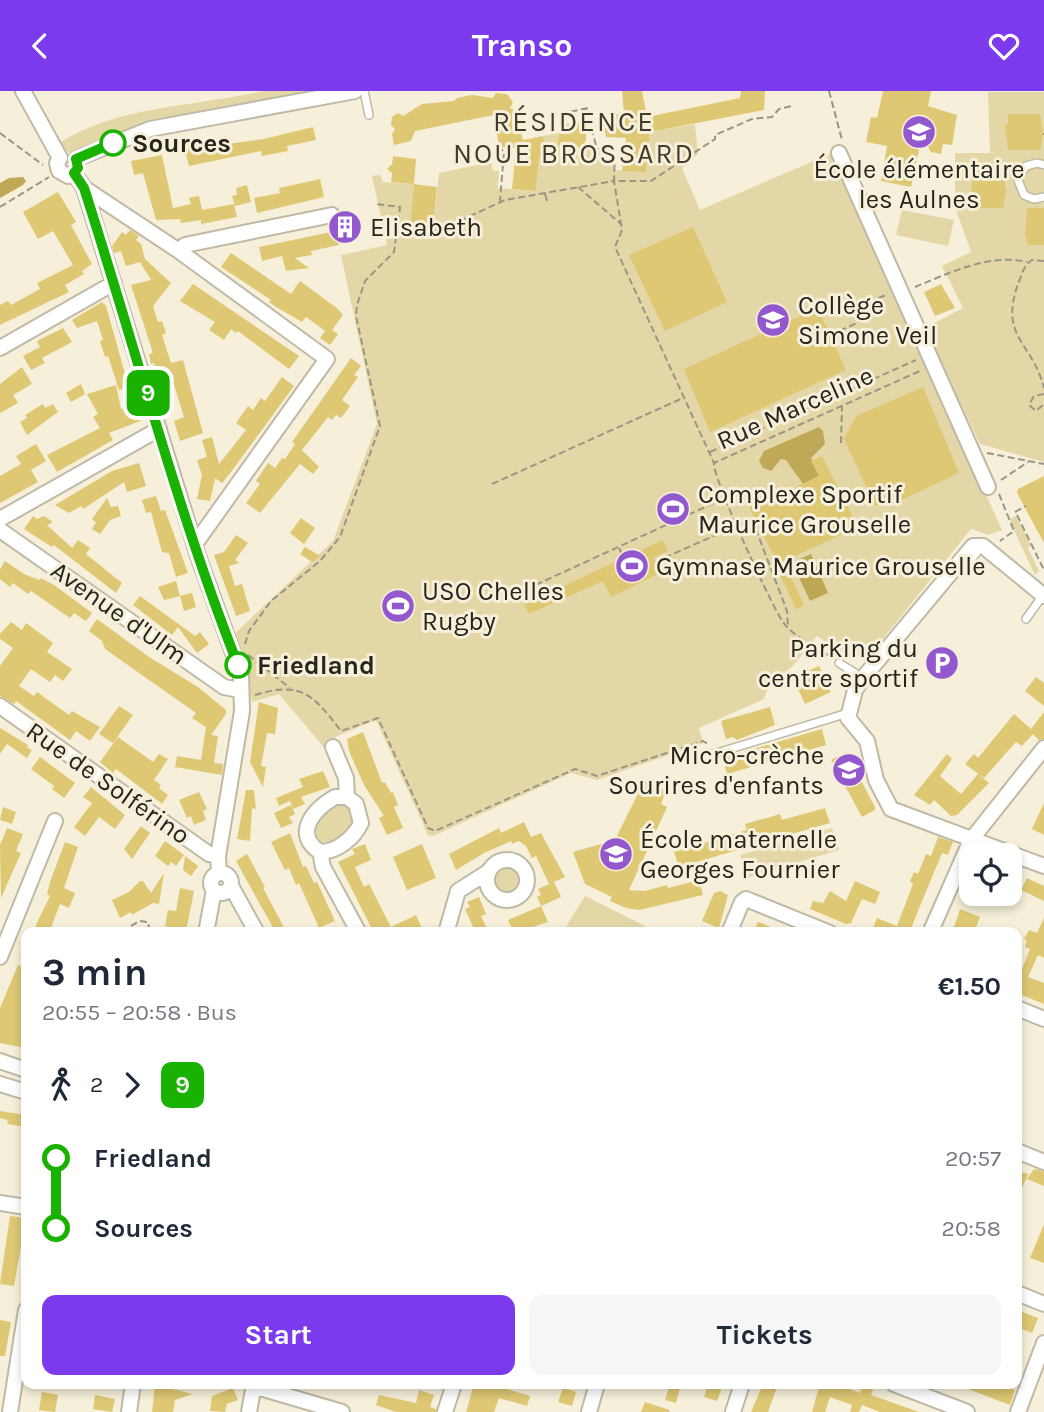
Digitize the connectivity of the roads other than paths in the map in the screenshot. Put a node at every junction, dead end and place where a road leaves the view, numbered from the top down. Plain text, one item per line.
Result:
1 (23, 91) edge
2 (355, 91) edge
3 (364, 91) edge
4 (369, 115) dead end
5 (839, 153) dead end
6 (1043, 164) edge
7 (75, 166) junction
8 (84, 188) junction
9 (1044, 197) edge
10 (332, 215) dead end
11 (179, 251) junction
12 (114, 283) junction
13 (0, 348) edge
14 (159, 429) junction
15 (994, 483) road end
16 (0, 519) edge
17 (0, 530) edge
18 (195, 544) junction
19 (985, 548) junction
20 (963, 569) dead end
21 (1044, 596) edge
22 (1026, 619) dead end
23 (839, 663) road end
24 (863, 678) junction
25 (245, 693) junction
26 (0, 706) edge
27 (848, 713) junction
28 (333, 747) dead end
29 (1044, 748) edge
30 (707, 756) dead end
31 (347, 797) junction
32 (55, 821) dead end
33 (971, 840) junction
34 (320, 852) junction
35 (218, 856) junction
36 (1044, 866) edge
37 (488, 872) dead end
38 (219, 873) junction
39 (231, 886) junction
40 (214, 890) junction
41 (207, 927) edge
42 (254, 927) edge
43 (356, 927) edge
44 (448, 927) edge
45 (732, 927) edge
46 (815, 927) edge
47 (933, 927) edge
48 (0, 957) edge
49 (1022, 1010) edge
50 (1044, 1019) edge
51 (0, 1061) edge
52 (21, 1068) edge
53 (0, 1083) edge
54 (21, 1090) edge
55 (1022, 1153) edge
56 (1044, 1162) edge
57 (0, 1203) edge
58 (21, 1206) edge
59 (1022, 1295) edge
60 (1044, 1304) edge
61 (21, 1342) edge
62 (1044, 1343) edge
63 (133, 1389) edge
64 (252, 1389) edge
65 (266, 1389) edge
66 (452, 1389) edge
67 (596, 1389) edge
68 (740, 1389) edge
69 (907, 1389) edge
70 (10, 1412) edge
71 (129, 1412) edge
72 (249, 1412) edge
73 (342, 1412) edge
74 (445, 1412) edge
75 (589, 1412) edge
76 (733, 1412) edge
77 (967, 1412) edge
78 (1018, 1412) edge

1 - 7 street
2 - 7 street
3 - 4 lane
5 - 15 street
6 - 9 lane
7 - 8 street
8 - 11 street
8 - 12 street
10 - 11 street
11 - 18 street
12 - 13 street
12 - 14 street
14 - 16 street
14 - 18 street
17 - 25 street, Avenue d'Ulm
18 - 25 street
19 - 20 lane
19 - 21 street
19 - 24 street
21 - 22 lane
23 - 24 lane
24 - 27 street
25 - 35 street
26 - 35 street, Rue de Solférino
27 - 30 lane
27 - 33 street
28 - 31 street
29 - 33 street
31 - 34 street
31 - 34 street
32 - 48 street
33 - 36 street
33 - 47 street
34 - 43 street
35 - 38 street
37 - 44 street
38 - 39 street
38 - 40 street
39 - 40 street
39 - 42 street
40 - 41 street
45 - 46 street
49 - 50 street
51 - 52 street
53 - 54 street
55 - 56 street
57 - 58 street
59 - 60 street
61 - 70 street
62 - 78 street
63 - 71 street
64 - 72 street
65 - 73 street
66 - 74 street
67 - 75 street
68 - 76 street
69 - 77 street

